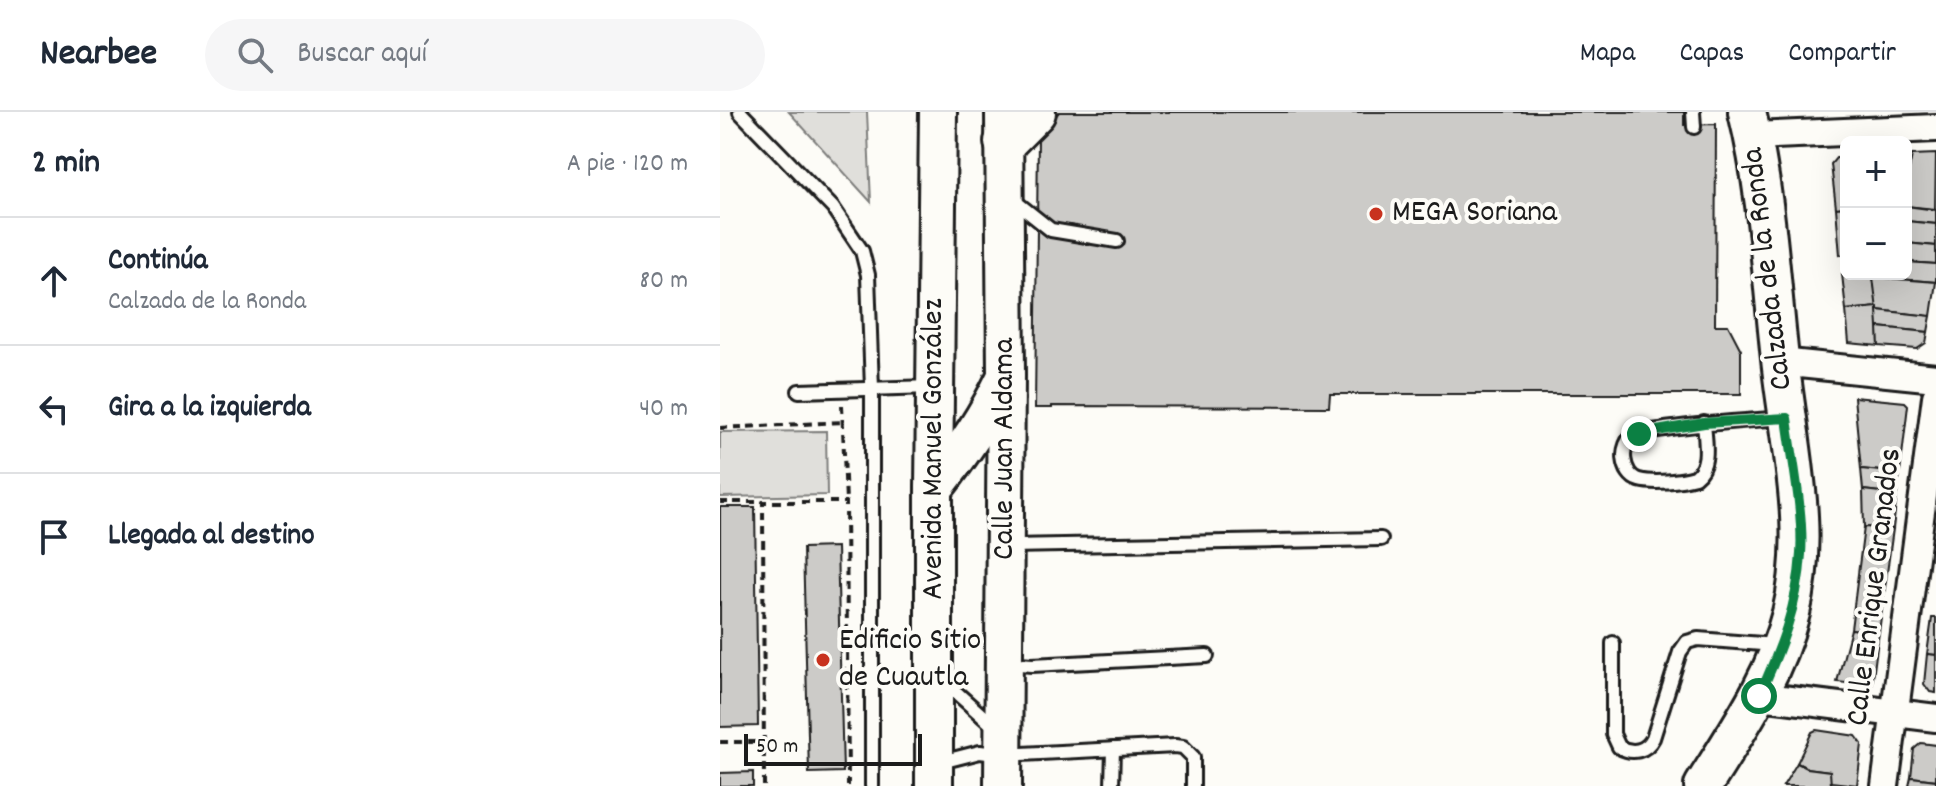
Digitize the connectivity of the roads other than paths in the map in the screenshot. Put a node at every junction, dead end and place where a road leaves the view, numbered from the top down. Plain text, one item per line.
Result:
1 (740, 112) edge
2 (938, 112) edge
3 (1035, 112) edge
4 (1693, 112) edge
5 (1750, 124) edge
6 (1005, 127) edge
7 (1694, 127) dead end
8 (1936, 128) edge
9 (1006, 195) junction
10 (1117, 241) dead end
11 (1780, 362) junction
12 (1006, 375) junction
13 (1936, 378) edge
14 (935, 387) junction
15 (872, 389) junction
16 (799, 391) dead end
17 (1936, 397) edge
18 (1787, 418) junction
19 (1704, 423) junction
20 (934, 489) junction
21 (1381, 539) dead end
22 (1006, 546) junction
23 (1613, 643) dead end
24 (1783, 645) junction
25 (1207, 656) dead end
26 (1004, 663) junction
27 (935, 673) junction
28 (1759, 696) junction
29 (1893, 712) junction
30 (1936, 718) edge
31 (1113, 749) junction
32 (1003, 759) edge
33 (934, 775) edge
34 (872, 786) edge
35 (1112, 786) edge
36 (1193, 786) edge
37 (1703, 786) edge
38 (1885, 786) edge

1 - 15 lane
2 - 14 street, Avenida Manuel González
3 - 6 main road
4 - 7 lane
5 - 8 street
5 - 11 street, Calzada de la Ronda
6 - 9 street, Calle Juan Aldama
9 - 10 lane
9 - 12 street, Calle Juan Aldama
11 - 13 street
11 - 18 street, Calzada de la Ronda
12 - 20 street
12 - 22 street, Calle Juan Aldama
14 - 15 lane
14 - 20 street, Avenida Manuel González
15 - 16 lane
15 - 34 lane
17 - 29 street, Calle Enrique Granados
18 - 19 lane
18 - 24 street, Calzada de la Ronda
19 - 19 lane
20 - 27 street, Avenida Manuel González
21 - 22 lane
22 - 26 street, Calle Juan Aldama
23 - 24 lane
24 - 28 street, Calzada de la Ronda
25 - 26 lane
26 - 32 street, Calle Juan Aldama
27 - 32 lane
27 - 33 street, Avenida Manuel González
28 - 29 street
28 - 37 street, Calzada de la Ronda
29 - 30 street
29 - 38 street, Calle Enrique Granados
31 - 32 lane
31 - 35 lane
31 - 36 lane
32 - 33 lane

